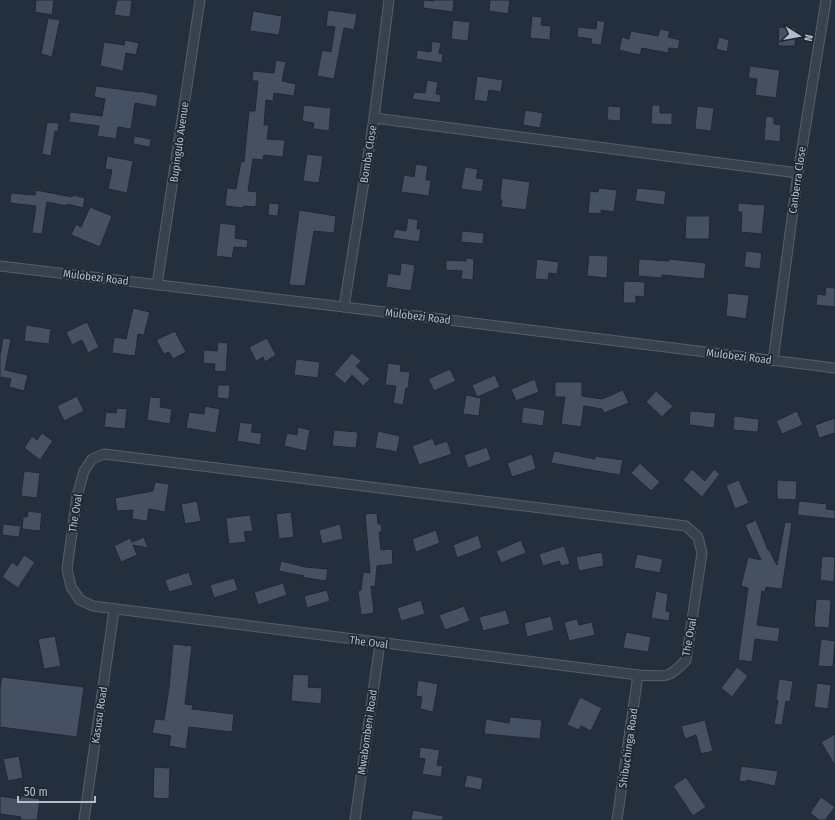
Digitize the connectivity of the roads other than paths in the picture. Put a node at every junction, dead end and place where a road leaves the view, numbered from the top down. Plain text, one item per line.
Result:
1 (200, 0) edge
2 (389, 0) edge
3 (826, 0) edge
4 (374, 118) junction
5 (798, 173) junction
6 (0, 266) edge
7 (157, 285) junction
8 (344, 307) junction
9 (773, 360) junction
10 (835, 368) edge
11 (114, 610) junction
12 (380, 643) junction
13 (638, 675) junction
14 (84, 820) edge
15 (355, 820) edge
16 (617, 820) edge

1 - 7 street, Bupingulo Avenue
2 - 4 street, Bomba Close
3 - 5 street, Canberra Close
4 - 5 street
4 - 8 street, Bomba Close
5 - 9 street, Canberra Close
6 - 7 street, Mulobezi Road
7 - 8 street, Mulobezi Road
8 - 9 street, Mulobezi Road
9 - 10 street, Mulobezi Road
11 - 12 street, The Oval
11 - 13 street, The Oval
11 - 14 street, Kasusu Road
12 - 13 street, The Oval
12 - 15 street, Mwabombeni Road
13 - 16 street, Shibuchinga Road

